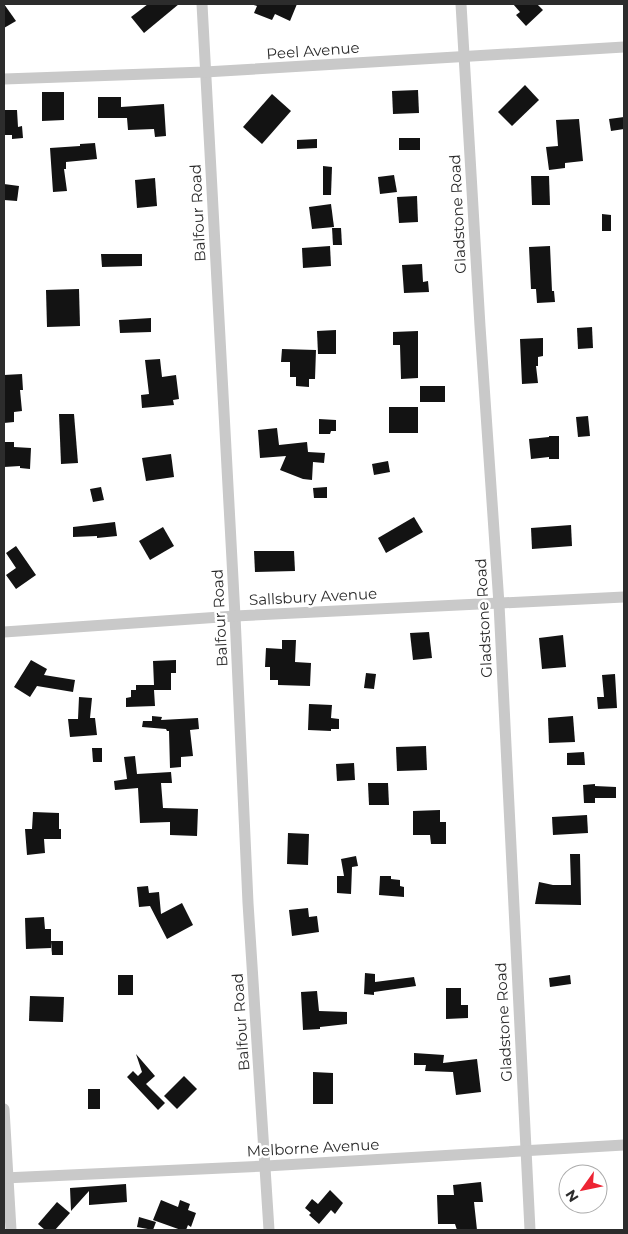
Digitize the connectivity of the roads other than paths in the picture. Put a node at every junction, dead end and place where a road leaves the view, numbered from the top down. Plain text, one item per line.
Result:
1 (202, 4) edge
2 (461, 4) edge
3 (624, 47) edge
4 (464, 57) junction
5 (205, 72) junction
6 (4, 79) edge
7 (624, 598) edge
8 (499, 604) junction
9 (235, 616) junction
10 (4, 632) edge
11 (4, 1109) edge
12 (624, 1145) edge
13 (526, 1150) junction
14 (266, 1166) junction
15 (6, 1178) edge
16 (11, 1230) edge
17 (269, 1230) edge
18 (530, 1230) edge

1 - 5 street, Balfour Road
2 - 4 street, Gladstone Road
3 - 4 street, Peel Avenue
4 - 5 street, Peel Avenue
4 - 8 street, Gladstone Road
5 - 6 street, Peel Avenue
5 - 9 street, Balfour Road
7 - 8 street, Sallsbury Avenue
8 - 9 street, Sallsbury Avenue
8 - 13 street, Gladstone Road
9 - 10 street, Sallsbury Avenue
9 - 14 street, Balfour Road
11 - 15 street
12 - 13 street, Melborne Avenue
13 - 14 street, Melborne Avenue
13 - 18 street, Gladstone Road
14 - 15 street, Melborne Avenue
14 - 17 street, Balfour Road
15 - 16 street

